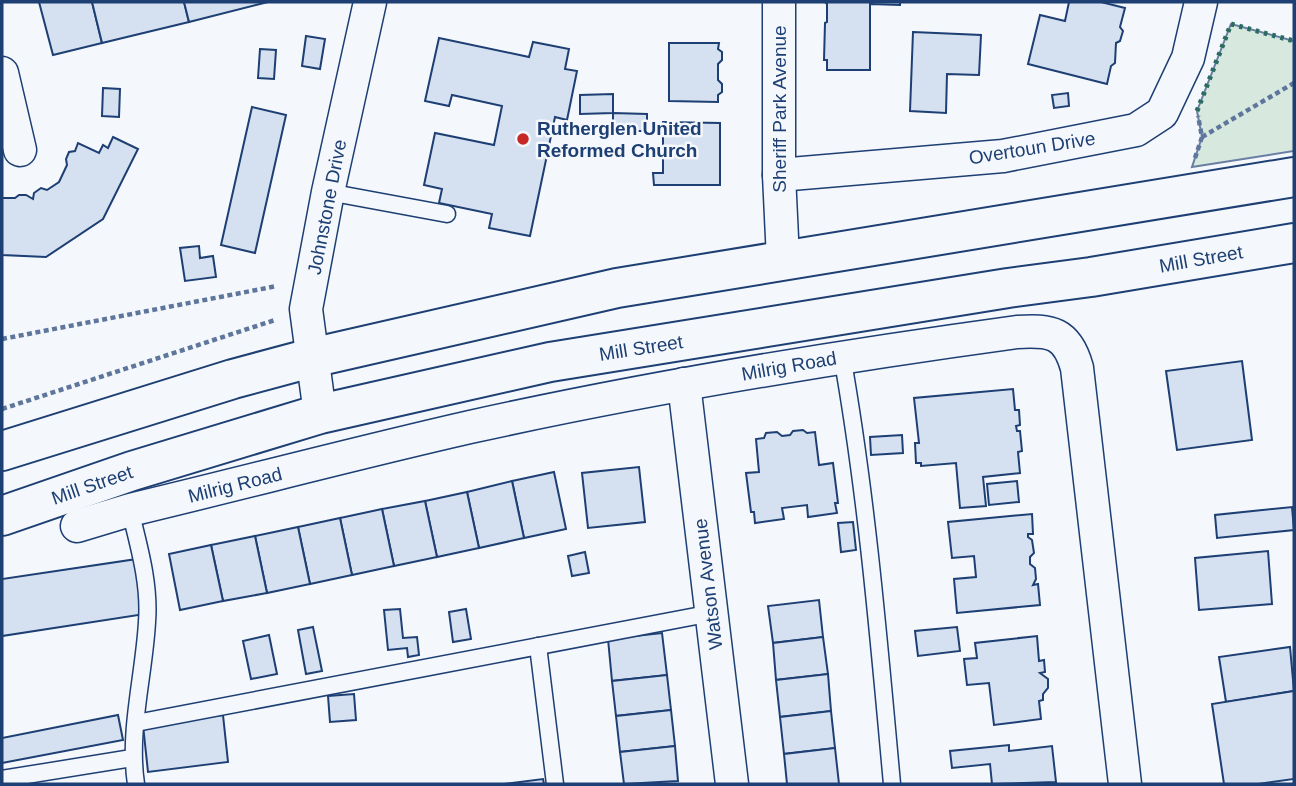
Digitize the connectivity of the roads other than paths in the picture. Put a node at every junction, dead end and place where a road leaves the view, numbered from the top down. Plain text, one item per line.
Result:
1 (370, 2) edge
2 (779, 2) edge
3 (1201, 2) edge
4 (2, 73) edge
5 (20, 150) dead end
6 (779, 175) junction
7 (1294, 177) edge
8 (328, 192) junction
9 (447, 215) dead end
10 (1294, 243) edge
11 (783, 259) junction
12 (842, 356) junction
13 (311, 358) junction
14 (684, 384) junction
15 (320, 414) junction
16 (2, 452) edge
17 (130, 510) junction
18 (2, 516) edge
19 (77, 526) dead end
20 (712, 613) junction
21 (538, 646) junction
22 (136, 723) junction
23 (132, 758) junction
24 (2, 779) edge
25 (136, 784) edge
26 (555, 784) edge
27 (732, 784) edge
28 (892, 784) edge
29 (1125, 784) edge

1 - 8 street, Johnstone Drive
2 - 6 street, Sheriff Park Avenue
3 - 6 street, Overtoun Drive
4 - 5 street
6 - 11 street, Sheriff Park Avenue
7 - 11 main road
8 - 9 lane
8 - 13 street, Johnstone Drive
10 - 15 main road, Mill Street
11 - 13 main road
12 - 14 street, Milrig Road
12 - 28 lane
12 - 29 street, Milrig Road
13 - 15 street, Johnstone Drive
13 - 16 main road
14 - 17 street, Milrig Road
14 - 20 street, Watson Avenue
15 - 18 main road, Mill Street
17 - 19 street, Milrig Road
17 - 22 lane
20 - 21 lane
20 - 27 street, Watson Avenue
21 - 22 lane
21 - 26 lane
22 - 23 lane
23 - 24 lane
23 - 25 lane

